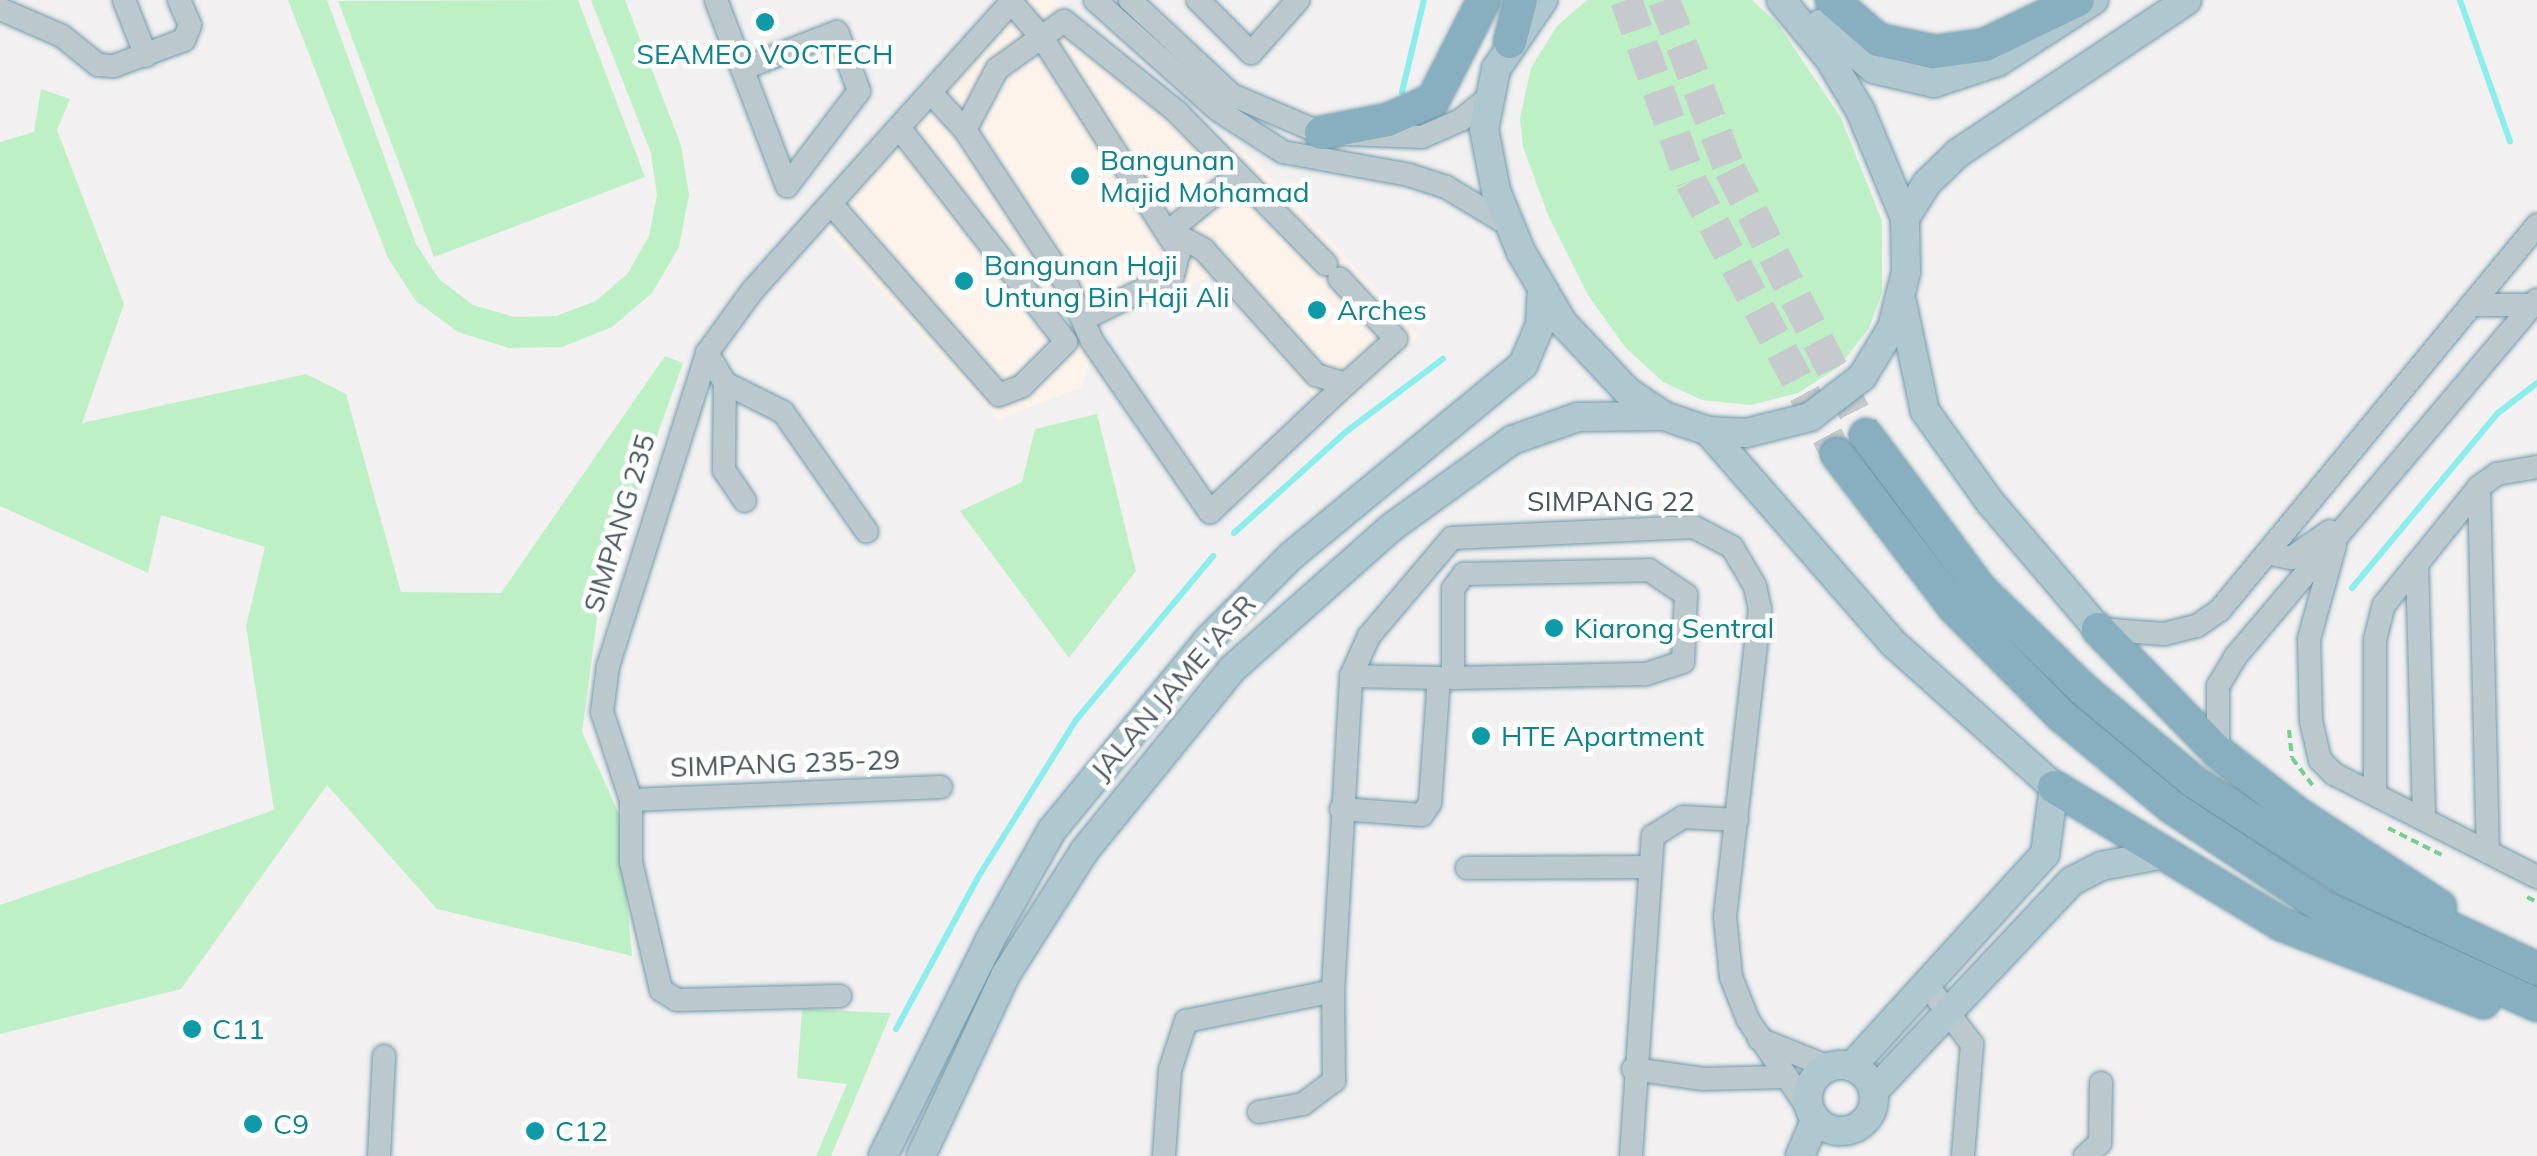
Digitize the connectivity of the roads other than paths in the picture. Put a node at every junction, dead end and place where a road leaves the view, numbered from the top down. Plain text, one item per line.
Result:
1 (124, 0) edge
2 (179, 0) edge
3 (716, 0) edge
4 (1094, 0) edge
5 (1130, 0) edge
6 (1198, 0) edge
7 (1298, 0) edge
8 (1484, 0) edge
9 (1521, 0) edge
10 (1543, 0) edge
11 (1781, 0) edge
12 (1799, 0) edge
13 (1832, 0) edge
14 (2078, 0) edge
15 (2094, 0) edge
16 (2187, 0) edge
17 (1012, 1) edge
18 (0, 9) edge
19 (31, 9) edge
20 (1043, 39) junction
21 (1510, 42) junction
22 (146, 56) junction
23 (742, 68) junction
24 (931, 94) junction
25 (1487, 99) junction
26 (900, 129) junction
27 (965, 130) junction
28 (1321, 133) junction
29 (1236, 176) junction
30 (832, 204) junction
31 (1904, 218) junction
32 (2537, 225) edge
33 (1511, 226) junction
34 (1168, 230) junction
35 (1542, 290) junction
36 (1902, 302) junction
37 (2536, 304) edge
38 (2471, 305) junction
39 (1086, 318) junction
40 (706, 353) junction
41 (725, 383) junction
42 (1346, 384) junction
43 (1664, 416) junction
44 (1708, 431) junction
45 (1866, 436) tunnel mouth
46 (1837, 454) tunnel mouth
47 (2537, 467) edge
48 (2479, 487) junction
49 (744, 501) dead end
50 (2354, 515) junction
51 (868, 532) dead end
52 (1503, 532) junction
53 (2337, 536) junction
54 (2267, 552) junction
55 (2417, 564) junction
56 (1504, 571) junction
57 (2098, 629) junction
58 (1351, 676) junction
59 (2218, 752) junction
60 (941, 787) dead end
61 (2054, 787) junction
62 (2375, 794) junction
63 (631, 800) junction
64 (1342, 809) junction
65 (2424, 819) junction
66 (1737, 820) junction
67 (2488, 852) junction
68 (2160, 855) junction
69 (1649, 867) junction
70 (1467, 868) dead end
71 (2537, 877) edge
72 (2537, 969) edge
73 (1927, 985) junction
74 (1333, 991) junction
75 (840, 996) dead end
76 (1950, 1008) junction
77 (2537, 1008) edge
78 (1759, 1039) junction
79 (384, 1056) dead end
80 (1841, 1066) junction
81 (1634, 1069) junction
82 (1785, 1076) junction
83 (2101, 1083) dead end
84 (1874, 1092) junction
85 (1259, 1112) dead end
86 (1812, 1116) junction
87 (1844, 1132) junction
88 (379, 1156) edge
89 (884, 1156) edge
90 (921, 1156) edge
91 (1164, 1156) edge
92 (1631, 1156) edge
93 (1800, 1156) edge
94 (1819, 1156) edge
95 (1963, 1156) edge
96 (2086, 1156) edge

1 - 22 street
2 - 22 street
3 - 23 street
4 - 33 street
5 - 28 street
6 - 7 street
8 - 28 highway
9 - 21 highway
10 - 21 main road
11 - 31 main road
12 - 15 main road
13 - 14 highway
16 - 31 main road
17 - 20 street
17 - 24 street, SIMPANG 235
18 - 19 street
19 - 22 street
20 - 27 street
20 - 29 street
20 - 34 street
21 - 25 main road
23 - 23 street
24 - 26 street, SIMPANG 235
24 - 27 street
25 - 28 street
25 - 33 main road
26 - 30 street, SIMPANG 235
26 - 30 street
27 - 39 street
29 - 34 street
29 - 42 street
30 - 40 street, SIMPANG 235
31 - 36 main road
32 - 38 street
33 - 35 main road
34 - 39 street
34 - 42 street
35 - 43 main road
35 - 89 main road, JALAN JAME 'ASR
36 - 44 main road
36 - 57 main road
37 - 38 street
37 - 50 street
38 - 54 street
39 - 42 street
40 - 41 street
40 - 63 street, SIMPANG 235
41 - 49 street
41 - 51 street
43 - 44 main road
43 - 90 main road, JALAN JAME 'ASR
44 - 61 main road
45 - 72 highway
46 - 77 highway
47 - 48 street
48 - 55 street
48 - 67 street
50 - 53 street
50 - 54 street
52 - 56 street
52 - 58 street, SIMPANG 22
52 - 66 street, SIMPANG 22
53 - 59 street
53 - 62 street
54 - 57 street
55 - 62 street
55 - 65 street
56 - 56 street
57 - 59 highway
58 - 64 street
58 - 64 street
59 - 72 highway
60 - 63 street, SIMPANG 235-29
61 - 68 highway
61 - 73 main road
62 - 65 street
63 - 75 street, SIMPANG 235
64 - 74 street
65 - 67 street
66 - 69 street
66 - 78 street, SIMPANG 22
67 - 71 street
68 - 76 main road
68 - 77 highway
69 - 70 street
69 - 81 street
73 - 76 street
73 - 80 main road
74 - 85 street
74 - 91 street
76 - 84 main road
76 - 95 street
78 - 80 street
78 - 82 street, SIMPANG 22
79 - 88 street
80 - 84 main road
80 - 86 main road
81 - 82 street
81 - 92 street
82 - 86 street, SIMPANG 22
83 - 96 street
84 - 87 main road
86 - 87 main road
86 - 93 main road
87 - 94 main road

